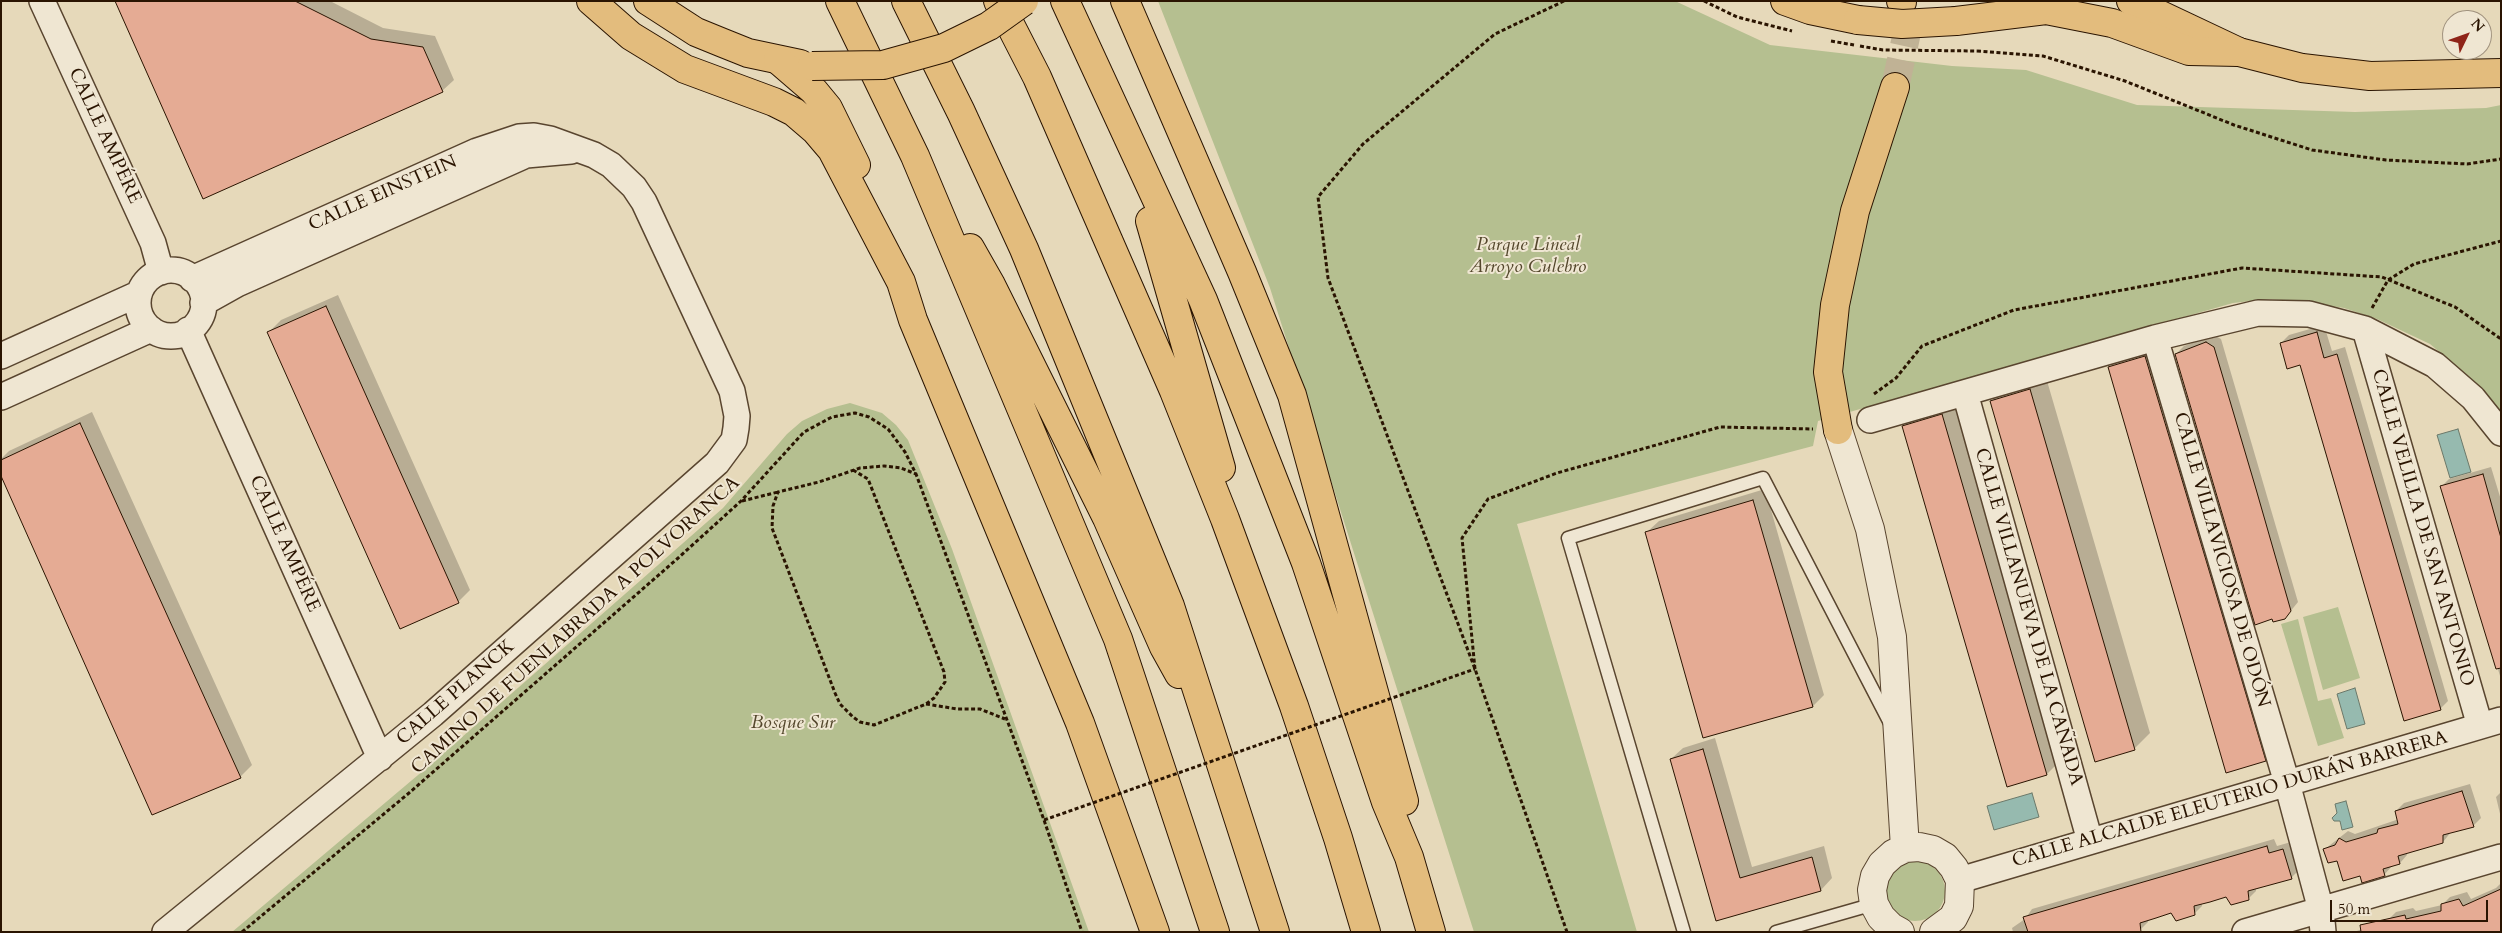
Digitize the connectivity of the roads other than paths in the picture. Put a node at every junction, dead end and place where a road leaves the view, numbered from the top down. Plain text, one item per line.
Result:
1 (42, 1) edge
2 (591, 1) edge
3 (648, 1) edge
4 (840, 1) edge
5 (906, 1) edge
6 (998, 1) edge
7 (1024, 1) edge
8 (1065, 1) edge
9 (1125, 1) edge
10 (1135, 1) edge
11 (1785, 1) edge
12 (2131, 1) edge
13 (1081, 34) junction
14 (1141, 41) junction
15 (2239, 52) junction
16 (778, 60) junction
17 (2498, 72) edge
18 (1895, 87) tunnel mouth
19 (578, 150) junction
20 (916, 156) junction
21 (161, 272) junction
22 (192, 279) junction
23 (901, 282) junction
24 (138, 294) junction
25 (203, 302) junction
26 (2365, 329) junction
27 (151, 330) junction
28 (188, 330) junction
29 (2155, 338) junction
30 (1, 356) edge
31 (1965, 393) junction
32 (1, 397) edge
33 (1870, 420) road end
34 (1838, 430) joint
35 (2501, 434) edge
36 (734, 440) joint
37 (1225, 519) junction
38 (2490, 723) edge
39 (1208, 725) junction
40 (1897, 735) junction
41 (380, 758) junction
42 (2287, 783) junction
43 (2090, 841) junction
44 (1905, 848) junction
45 (1409, 857) junction
46 (2501, 857) edge
47 (1960, 880) junction
48 (1874, 904) junction
49 (2322, 921) edge
50 (165, 932) edge
51 (1155, 932) edge
52 (1215, 932) edge
53 (1275, 932) edge
54 (1366, 932) edge
55 (1431, 932) edge
56 (1684, 932) edge
57 (1776, 932) edge
58 (1900, 932) edge
59 (1934, 932) edge
60 (2245, 932) edge

1 - 21 street, CALLE AMPÉRE
2 - 23 highway
3 - 16 highway
4 - 20 highway
5 - 39 highway
6 - 37 highway
7 - 16 highway, bridge
8 - 13 highway
9 - 14 highway
10 - 14 highway
11 - 15 highway, bridge
12 - 15 highway
13 - 37 highway
13 - 45 highway
14 - 45 highway
15 - 17 highway
16 - 23 highway
18 - 34 highway
19 - 22 street, CALLE EINSTEIN
19 - 25 street, CALLE EINSTEIN
19 - 36 street, CALLE EINSTEIN
20 - 39 highway
20 - 52 highway
21 - 22 street
21 - 24 street
22 - 25 street
23 - 51 highway
24 - 27 street
24 - 30 street
25 - 28 street
26 - 29 street
26 - 35 street
26 - 38 street, CALLE VELILLA DE SAN ANTONIO
27 - 28 street
27 - 32 street
28 - 41 street, CALLE AMPÉRE
29 - 31 street
29 - 42 street, CALLE VILLAVICIOSA DE ODÓN
31 - 33 street
31 - 43 street, CALLE VILLANUEVA DE LA CAÑADA
34 - 40 street
36 - 41 street, CALLE PLANCK
37 - 54 highway
38 - 42 street, CALLE ALCALDE ELEUTERIO DURÁN BARRERA
39 - 53 highway
40 - 44 street
40 - 56 lane
41 - 50 street, CALLE PLANCK
42 - 43 street, CALLE ALCALDE ELEUTERIO DURÁN BARRERA
42 - 49 street, CALLE VILLAVICIOSA DE ODÓN
43 - 47 street, CALLE ALCALDE ELEUTERIO DURÁN BARRERA
44 - 47 street
44 - 48 street
45 - 55 highway
46 - 49 street
47 - 59 street
48 - 57 lane
48 - 58 street
49 - 60 street

